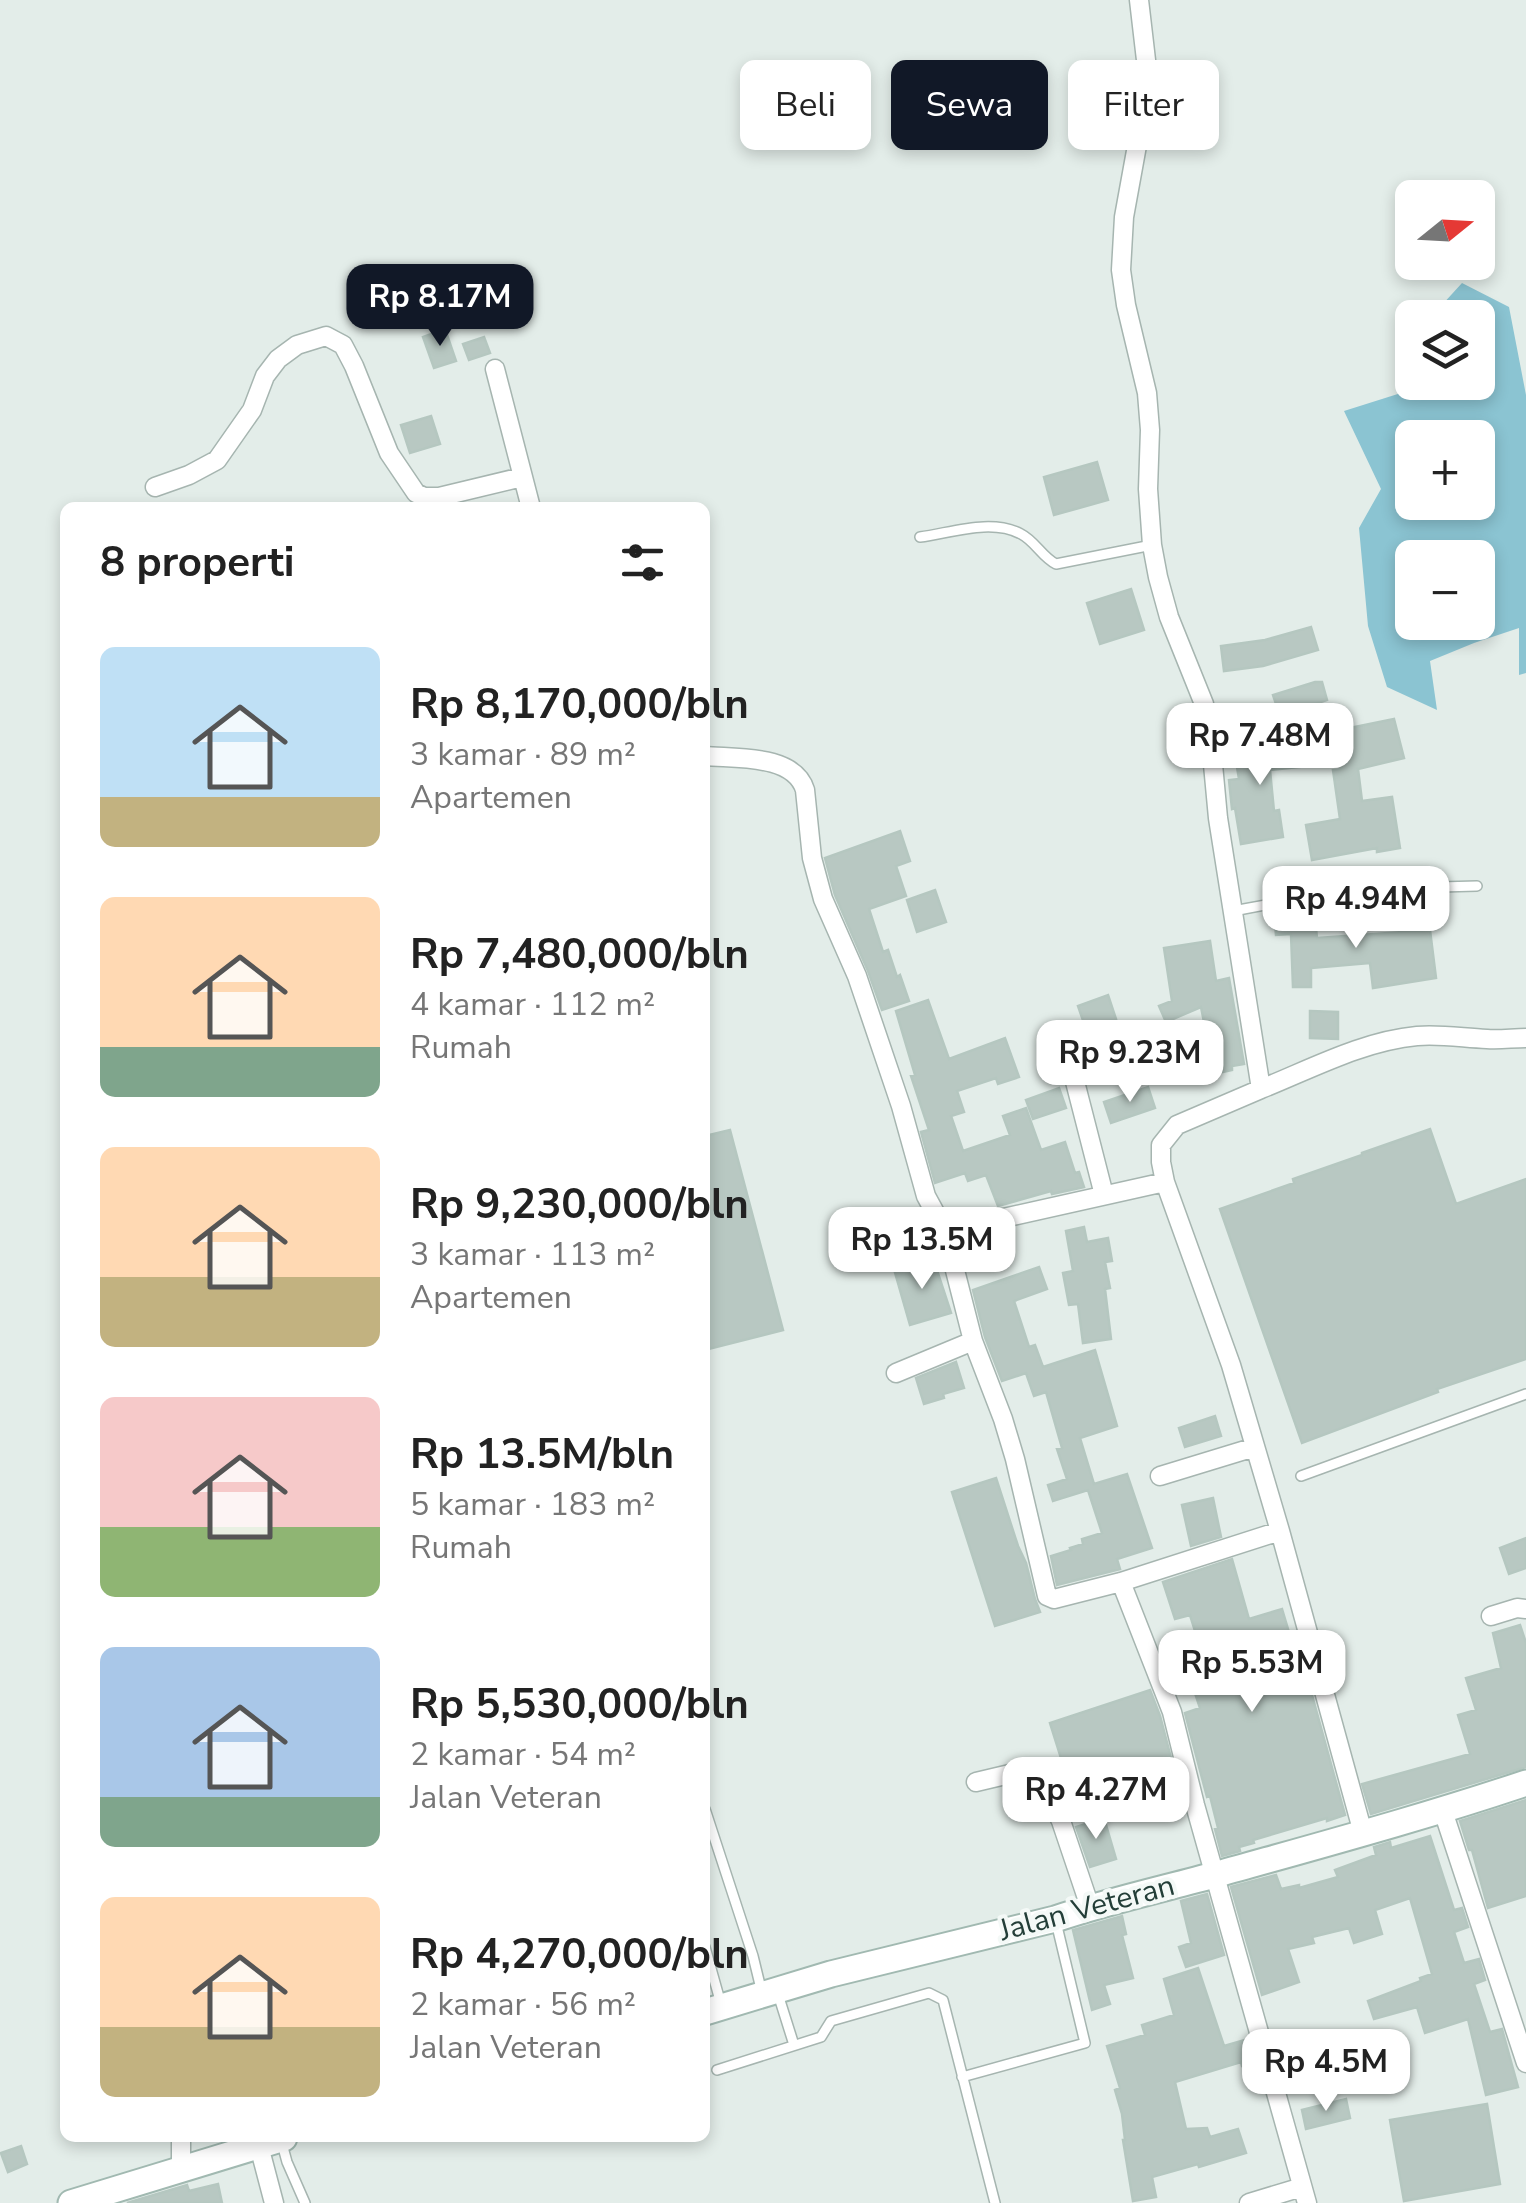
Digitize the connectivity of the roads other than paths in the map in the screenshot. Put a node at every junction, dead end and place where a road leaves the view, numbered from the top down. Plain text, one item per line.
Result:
1 (1140, 0) edge
2 (495, 370) dead end
3 (522, 477) junction
4 (154, 486) dead end
5 (529, 502) edge
6 (920, 537) dead end
7 (1152, 546) junction
8 (710, 756) edge
9 (1477, 886) dead end
10 (1233, 911) junction
11 (1526, 1038) edge
12 (1072, 1070) dead end
13 (1261, 1089) junction
14 (1165, 1182) junction
15 (1104, 1195) junction
16 (944, 1230) junction
17 (973, 1341) junction
18 (896, 1373) dead end
19 (1526, 1394) edge
20 (1255, 1447) junction
21 (1160, 1476) dead end
22 (1301, 1476) dead end
23 (1280, 1531) junction
24 (1120, 1582) junction
25 (1526, 1609) edge
26 (1492, 1616) dead end
27 (976, 1782) dead end
28 (1526, 1782) edge
29 (1443, 1811) junction
30 (710, 1824) edge
31 (1363, 1832) junction
32 (1215, 1875) junction
33 (1090, 1907) junction
34 (1055, 1919) junction
35 (770, 1993) junction
36 (713, 2009) edge
37 (794, 2045) junction
38 (1526, 2063) edge
39 (717, 2070) dead end
40 (962, 2077) junction
41 (181, 2142) edge
42 (270, 2142) edge
43 (276, 2142) edge
44 (277, 2142) edge
45 (182, 2169) junction
46 (1305, 2195) edge
47 (71, 2203) edge
48 (274, 2203) edge
49 (305, 2203) edge
50 (994, 2203) edge
51 (1249, 2203) edge

1 - 7 street
2 - 3 street
3 - 4 street
3 - 5 street
6 - 7 lane
7 - 10 street
8 - 16 street
9 - 10 lane
10 - 13 street
11 - 13 street
12 - 15 street
13 - 14 street
14 - 15 street
14 - 20 street
15 - 16 street
16 - 17 street
17 - 18 street
17 - 24 street
19 - 22 lane
20 - 21 street
20 - 23 street
23 - 24 street
23 - 31 street
24 - 32 street
25 - 26 street
27 - 33 street
28 - 29 main road, Jalan Veteran
29 - 31 main road, Jalan Veteran
29 - 38 street
30 - 35 lane
31 - 32 main road, Jalan Veteran
32 - 33 main road, Jalan Veteran
32 - 46 street
33 - 34 main road, Jalan Veteran
34 - 35 main road, Jalan Veteran
34 - 40 lane
35 - 36 main road, Jalan Veteran
35 - 37 lane
37 - 39 lane
37 - 40 lane
40 - 50 lane
41 - 45 street
42 - 45 main road
43 - 48 street
44 - 49 lane
45 - 47 main road
46 - 51 street

